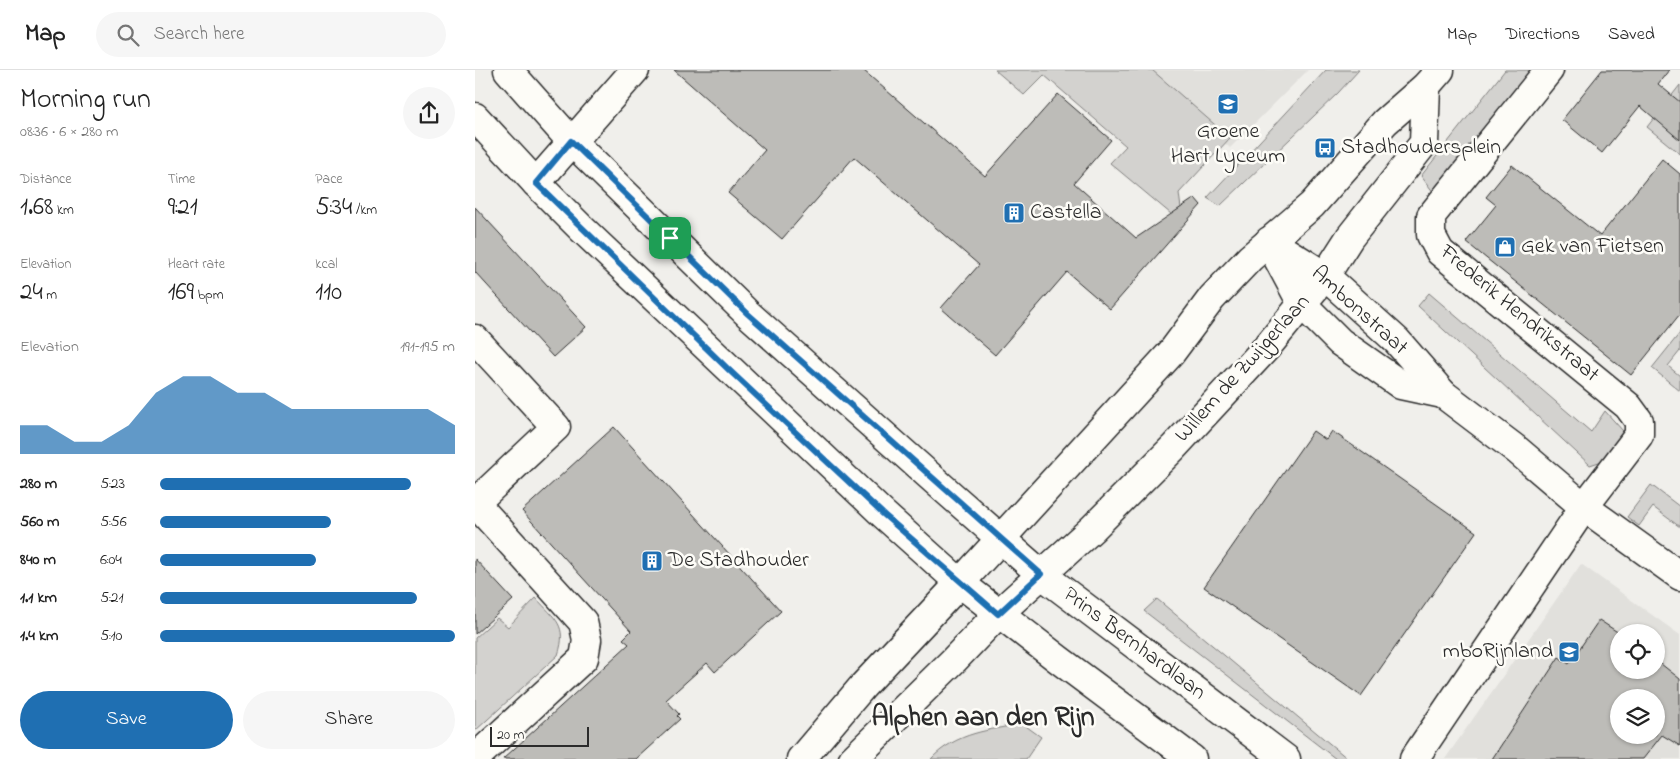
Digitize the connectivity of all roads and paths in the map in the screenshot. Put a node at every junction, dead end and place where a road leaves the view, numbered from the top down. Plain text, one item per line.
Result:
1 (509, 70) edge
2 (635, 70) edge
3 (1549, 70) edge
4 (1433, 78) edge
5 (475, 117) edge
6 (571, 141) junction
7 (536, 183) junction
8 (1269, 241) junction
9 (1325, 276) junction
10 (1302, 304) junction
11 (475, 339) edge
12 (1443, 394) junction
13 (475, 503) edge
14 (1585, 507) junction
15 (1000, 538) junction
16 (1041, 574) junction
17 (1680, 576) edge
18 (960, 583) junction
19 (998, 614) junction
20 (475, 758) edge
21 (801, 759) edge
22 (853, 759) edge
23 (1192, 759) edge
24 (1286, 759) edge
25 (1414, 759) edge

1 - 6 street, Prins Bernhardlaan
2 - 6 street
3 - 14 street, Frederik Hendrikstraat
4 - 8 street, Willem de Zwijgerlaan
4 - 9 street, Willem de Zwijgerlaan
5 - 7 street
6 - 7 street
6 - 15 street, Prins Bernhardlaan
7 - 18 street
8 - 9 street, Ambonstraat
8 - 10 street, Ambonstraat
8 - 15 street, Willem de Zwijgerlaan
9 - 10 street, Willem de Zwijgerlaan
9 - 12 street, Ambonstraat
10 - 12 street, Ambonstraat
10 - 16 street, Willem de Zwijgerlaan
11 - 13 street
12 - 14 street, Ambonstraat
13 - 20 street
14 - 17 street, Ambonstraat
14 - 25 street
15 - 16 street, Prins Bernhardlaan
15 - 18 street, Willem de Zwijgerlaan
16 - 19 street, Willem de Zwijgerlaan
16 - 24 street, Prins Bernhardlaan
18 - 19 street
18 - 21 street, Willem de Zwijgerlaan
19 - 22 street, Willem de Zwijgerlaan
19 - 23 street

